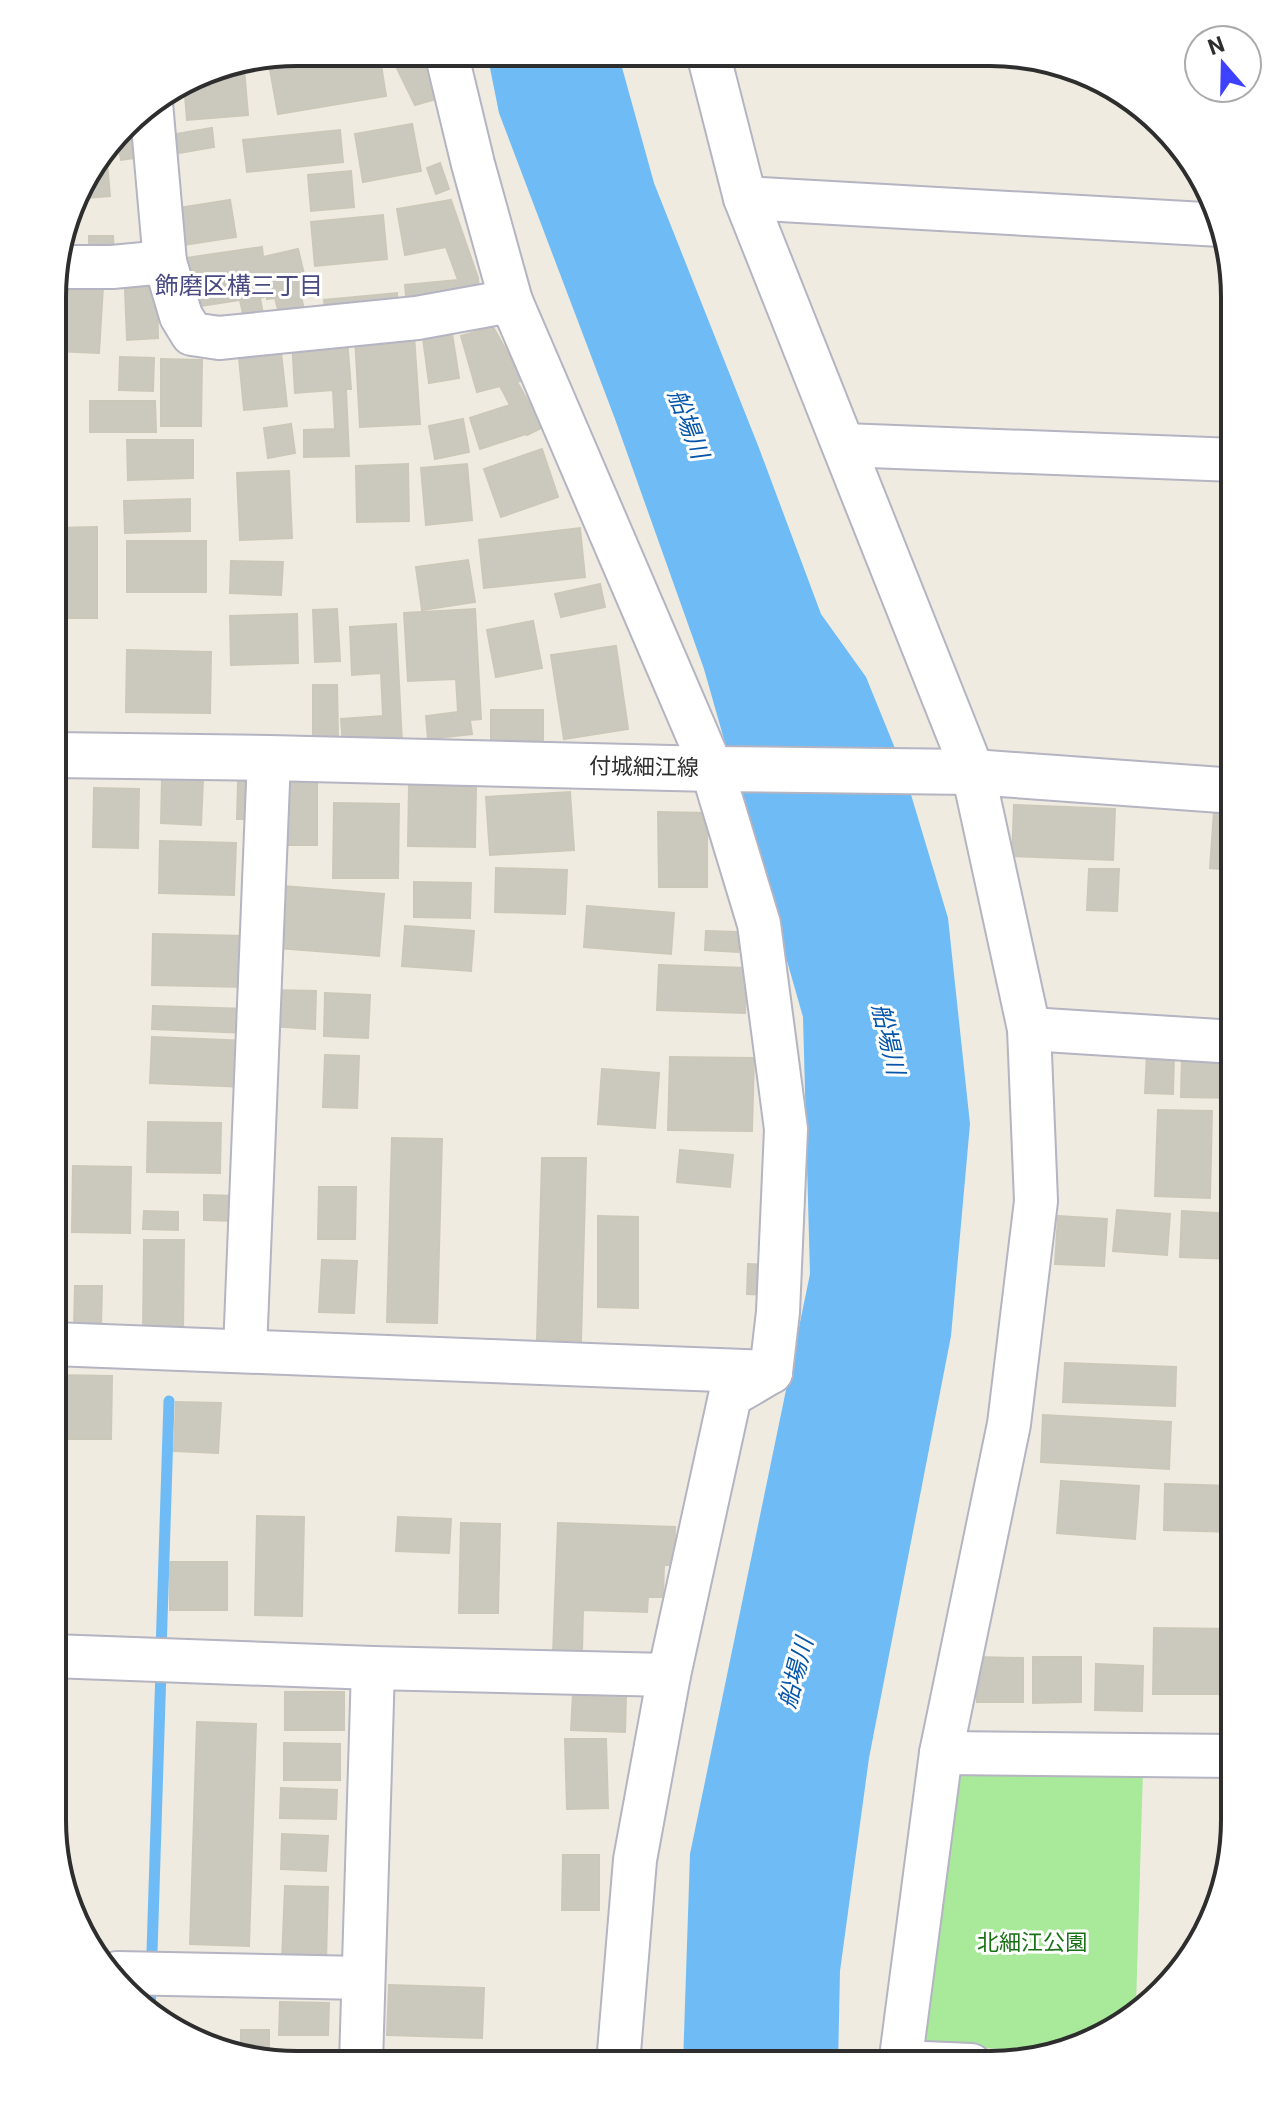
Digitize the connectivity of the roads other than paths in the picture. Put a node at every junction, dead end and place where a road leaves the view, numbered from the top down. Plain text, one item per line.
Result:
1 (449, 66) edge
2 (711, 66) edge
3 (152, 117) edge
4 (745, 198) junction
5 (1208, 224) edge
6 (165, 262) junction
7 (68, 267) edge
8 (511, 301) junction
9 (844, 445) junction
10 (1221, 459) edge
11 (66, 755) edge
12 (269, 758) junction
13 (718, 769) junction
14 (953, 772) junction
15 (1221, 790) edge
16 (1029, 1029) junction
17 (1221, 1041) edge
18 (66, 1344) edge
19 (245, 1350) junction
20 (771, 1372) junction
21 (66, 1657) edge
22 (373, 1668) junction
23 (669, 1675) junction
24 (941, 1753) junction
25 (1221, 1756) edge
26 (125, 1973) edge
27 (363, 1978) junction
28 (361, 2051) edge
29 (619, 2051) edge
30 (902, 2051) edge

1 - 8 street
2 - 4 street
3 - 6 street
4 - 5 street
4 - 9 street
6 - 7 street
6 - 8 street
8 - 13 street
9 - 10 street
9 - 14 street
11 - 12 main road, 付城細江線
12 - 13 main road, 付城細江線
12 - 19 street
13 - 14 main road, 付城細江線
13 - 20 street
14 - 15 main road, 付城細江線
14 - 16 street
16 - 17 street
16 - 24 street
18 - 19 street
19 - 20 street
20 - 23 street
21 - 22 street
22 - 23 street
22 - 27 street
23 - 29 street
24 - 25 street
24 - 30 street
26 - 27 street
27 - 28 street

